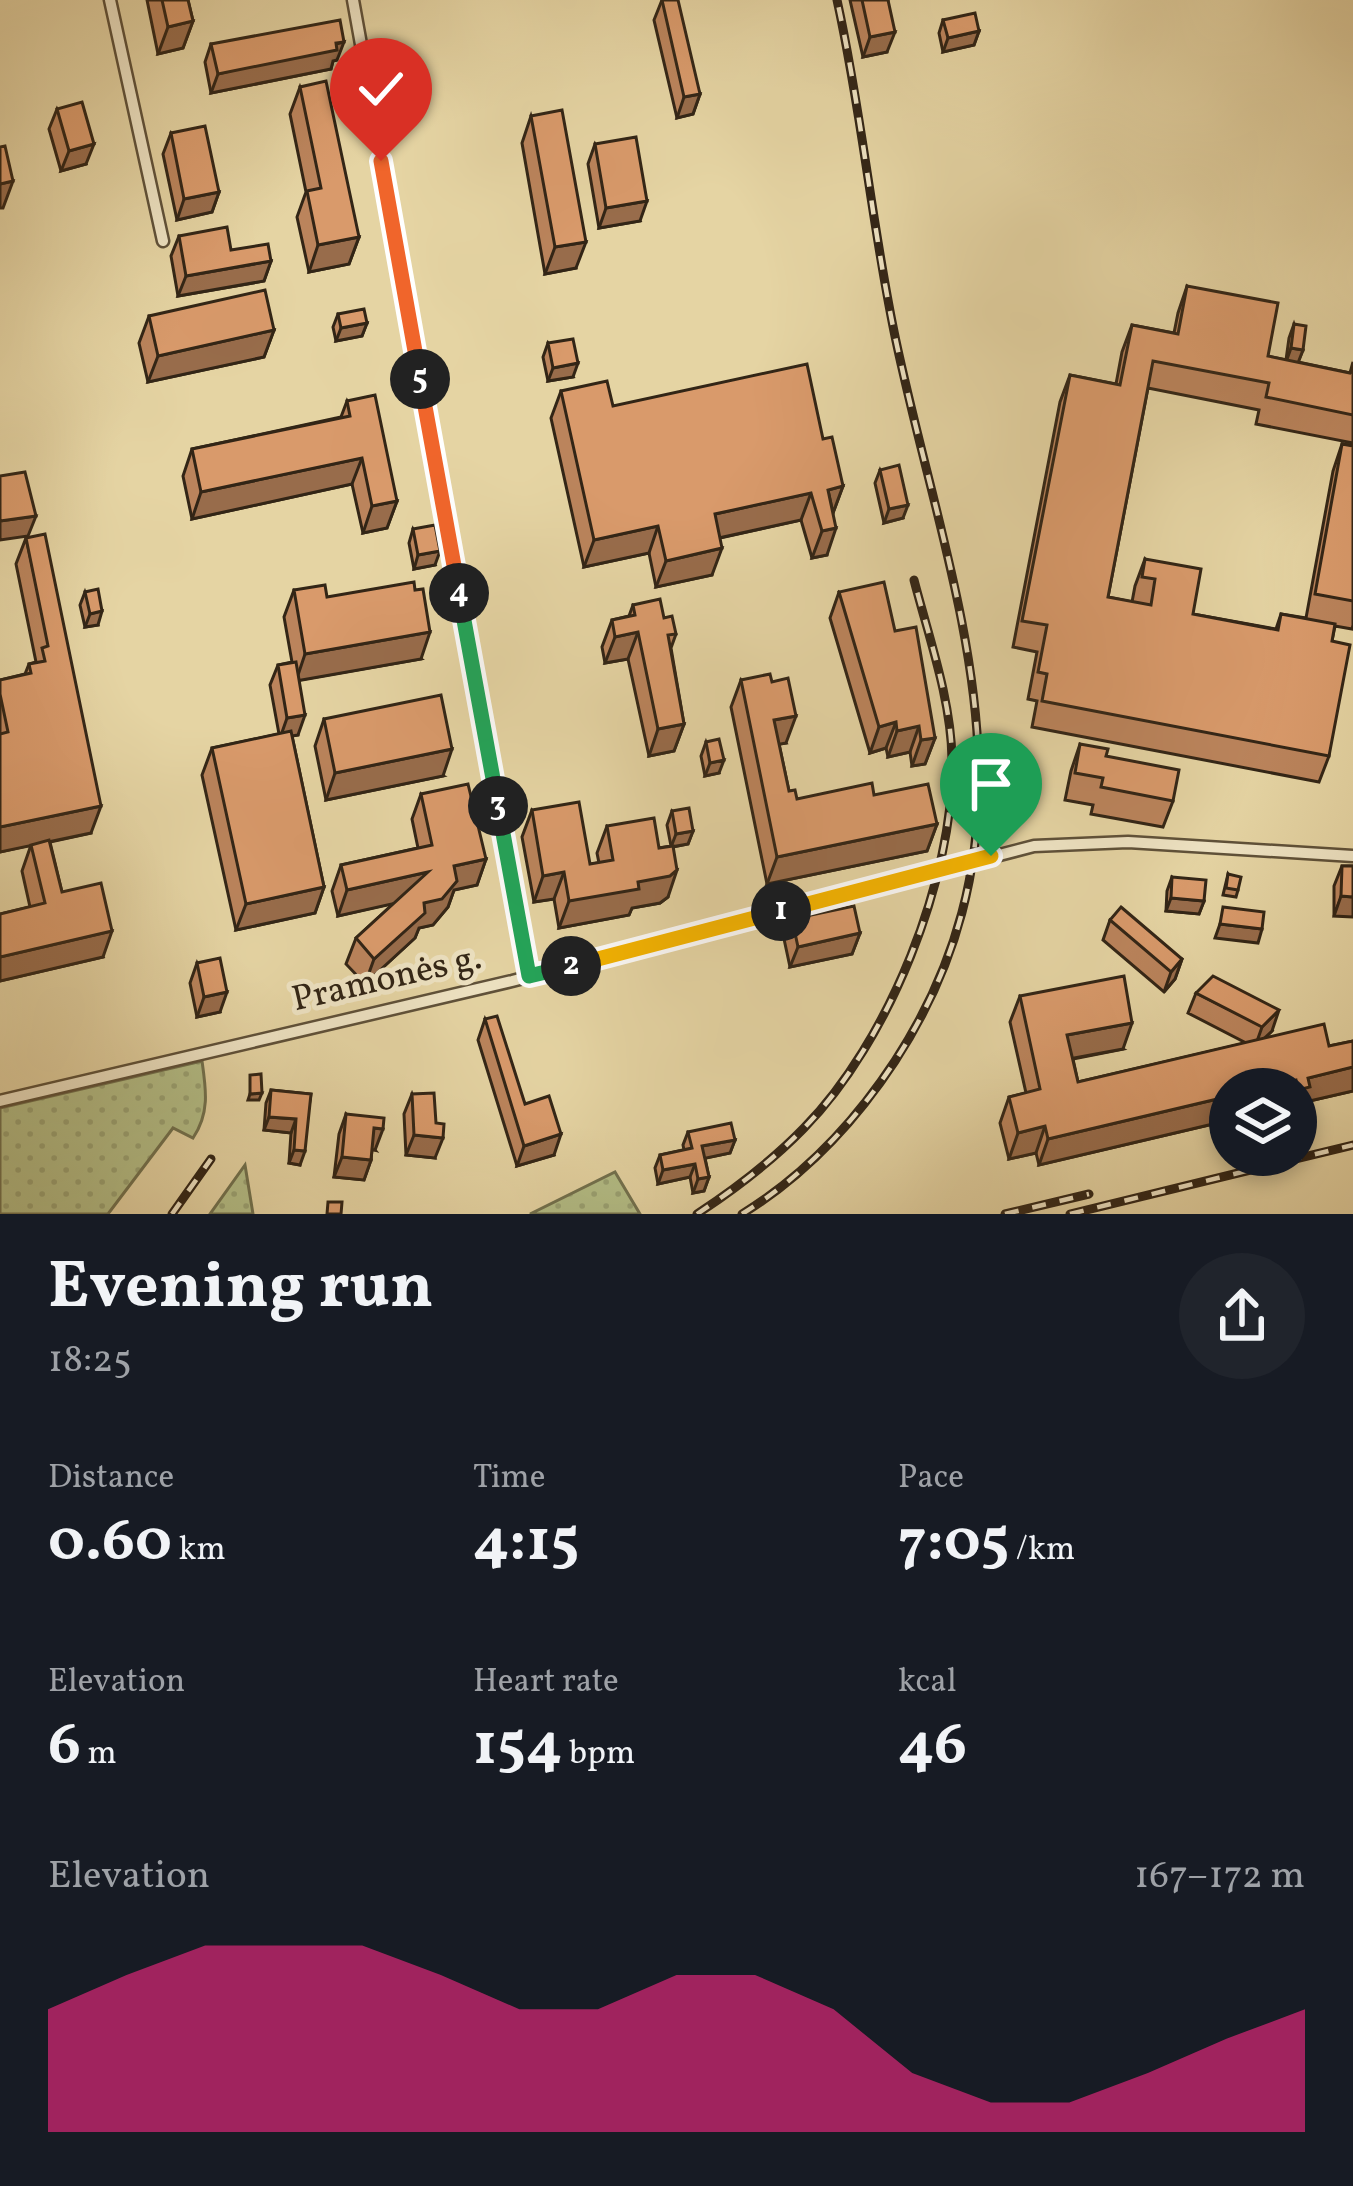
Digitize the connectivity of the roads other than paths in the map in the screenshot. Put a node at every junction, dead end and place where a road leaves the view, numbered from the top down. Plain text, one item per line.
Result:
1 (110, 0) edge
2 (353, 0) edge
3 (163, 241) dead end
4 (1353, 856) edge
5 (529, 976) junction
6 (0, 1101) edge

1 - 3 street
2 - 5 street
4 - 5 street, Pramonės g.
5 - 6 street, Pramonės g.

